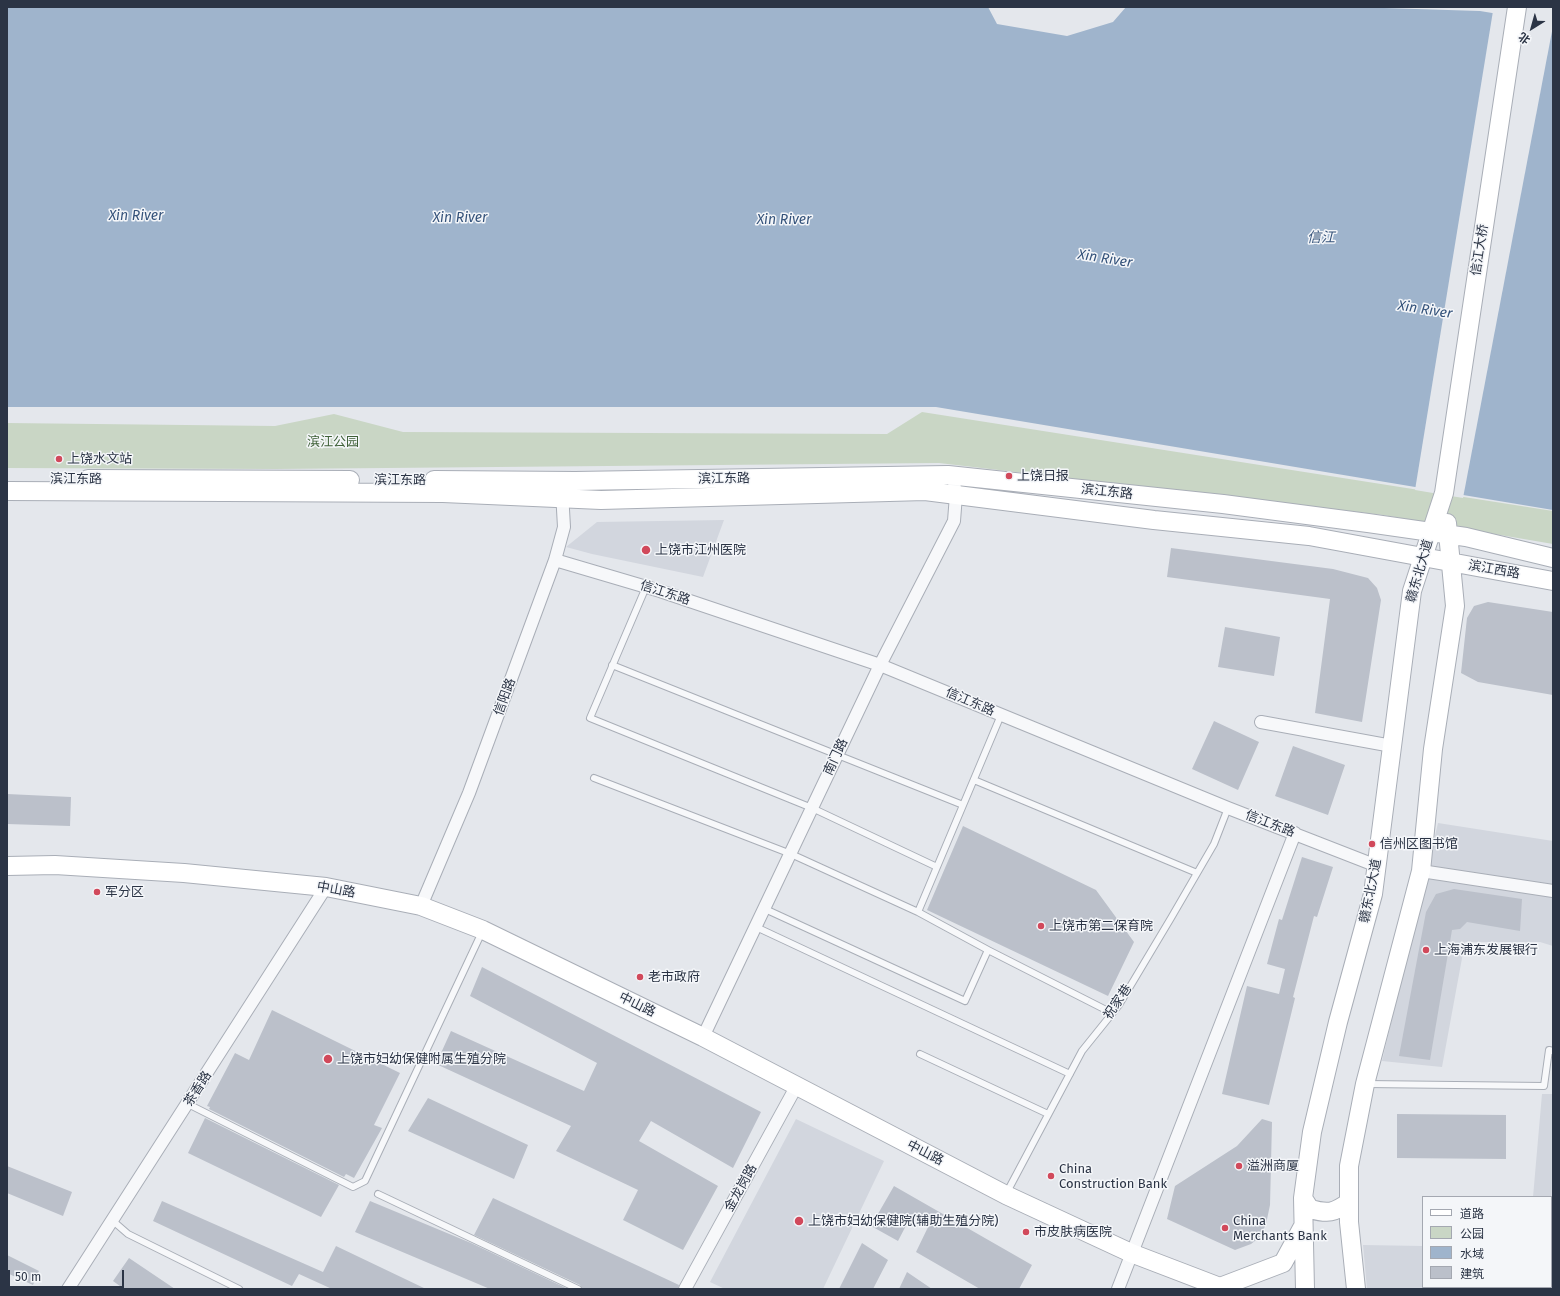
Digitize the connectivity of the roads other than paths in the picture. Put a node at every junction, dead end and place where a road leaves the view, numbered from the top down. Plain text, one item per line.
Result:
1 (1517, 7) edge
2 (953, 476) junction
3 (7, 478) edge
4 (562, 490) junction
5 (7, 491) edge
6 (1444, 493) joint
7 (956, 495) junction
8 (1439, 533) junction
9 (1553, 558) edge
10 (555, 560) junction
11 (1436, 560) junction
12 (1553, 581) edge
13 (646, 587) junction
14 (880, 665) junction
15 (612, 666) junction
16 (1001, 715) junction
17 (1261, 722) dead end
18 (1392, 746) junction
19 (837, 756) junction
20 (594, 778) dead end
21 (974, 780) junction
22 (963, 805) junction
23 (812, 808) junction
24 (1228, 808) junction
25 (1295, 833) junction
26 (945, 848) junction
27 (952, 850) dead end
28 (791, 854) junction
29 (7, 866) edge
30 (1377, 866) junction
31 (937, 867) junction
32 (1421, 871) junction
33 (1198, 873) junction
34 (326, 888) junction
35 (1553, 891) edge
36 (421, 906) junction
37 (765, 908) junction
38 (918, 912) junction
39 (756, 927) junction
40 (483, 930) junction
41 (988, 950) junction
42 (1112, 1013) junction
43 (703, 1037) junction
44 (1553, 1051) edge
45 (920, 1054) dead end
46 (1070, 1074) junction
47 (1365, 1084) junction
48 (796, 1087) junction
49 (188, 1104) junction
50 (1048, 1114) junction
51 (378, 1194) dead end
52 (1006, 1195) junction
53 (1303, 1198) junction
54 (1349, 1202) junction
55 (113, 1220) junction
56 (1302, 1227) junction
57 (1131, 1253) junction
58 (1222, 1288) edge
59 (68, 1289) edge
60 (239, 1289) edge
61 (578, 1289) edge
62 (685, 1289) edge
63 (1118, 1289) edge
64 (1305, 1289) edge
65 (1356, 1289) edge

1 - 6 main road, 信江大桥
2 - 4 main road, 滨江东路
2 - 7 street, 南门路
2 - 8 main road, 滨江东路
3 - 4 main road, 滨江东路
4 - 5 main road, 滨江东路
4 - 7 main road, 滨江东路
4 - 10 street, 信阳路
6 - 8 main road, 赣东北大道
7 - 11 main road, 滨江东路
7 - 14 street, 南门路
8 - 9 main road, 滨江西路
8 - 11 main road, 赣东北大道
8 - 11 main road
10 - 13 street, 信江东路
10 - 36 street, 信阳路
11 - 12 main road, 滨江西路
11 - 18 main road, 赣东北大道
11 - 32 main road
13 - 14 street, 信江东路
13 - 15 lane
14 - 16 street, 信江东路
14 - 19 street, 南门路
15 - 19 lane
15 - 23 lane
16 - 21 lane
16 - 24 street, 信江东路
17 - 18 street
18 - 30 main road, 赣东北大道
19 - 22 lane
19 - 23 street, 南门路
20 - 28 lane
21 - 22 lane
21 - 33 lane
22 - 26 lane
23 - 28 street, 南门路
23 - 31 lane
24 - 25 street, 信江东路
24 - 33 lane, 祝家巷
25 - 30 street, 信江东路
25 - 57 street
26 - 27 lane
26 - 31 lane
28 - 37 street, 南门路
28 - 38 lane
29 - 34 main road, 中山路
30 - 53 main road, 赣东北大道
31 - 38 lane
32 - 35 street
32 - 47 main road
33 - 42 lane, 祝家巷
34 - 36 main road, 中山路
34 - 49 street, 茶香路
36 - 40 main road, 中山路
37 - 39 street, 南门路
37 - 41 lane
38 - 41 lane
39 - 43 street, 南门路
39 - 46 lane
40 - 43 main road, 中山路
40 - 49 lane
41 - 42 lane
42 - 46 lane, 祝家巷
43 - 48 main road, 中山路
44 - 47 lane
45 - 50 lane
46 - 50 lane, 祝家巷
47 - 54 main road
48 - 52 main road, 中山路
48 - 62 street, 金龙岗路
49 - 55 street, 茶香路
50 - 52 lane, 祝家巷
51 - 61 lane
52 - 57 main road, 中山路
53 - 54 main road
53 - 56 main road, 赣东北大道
54 - 65 main road
55 - 59 street, 茶香路
55 - 60 lane
56 - 58 main road
56 - 64 main road, 赣东北大道
57 - 58 main road, 中山路
57 - 63 street

